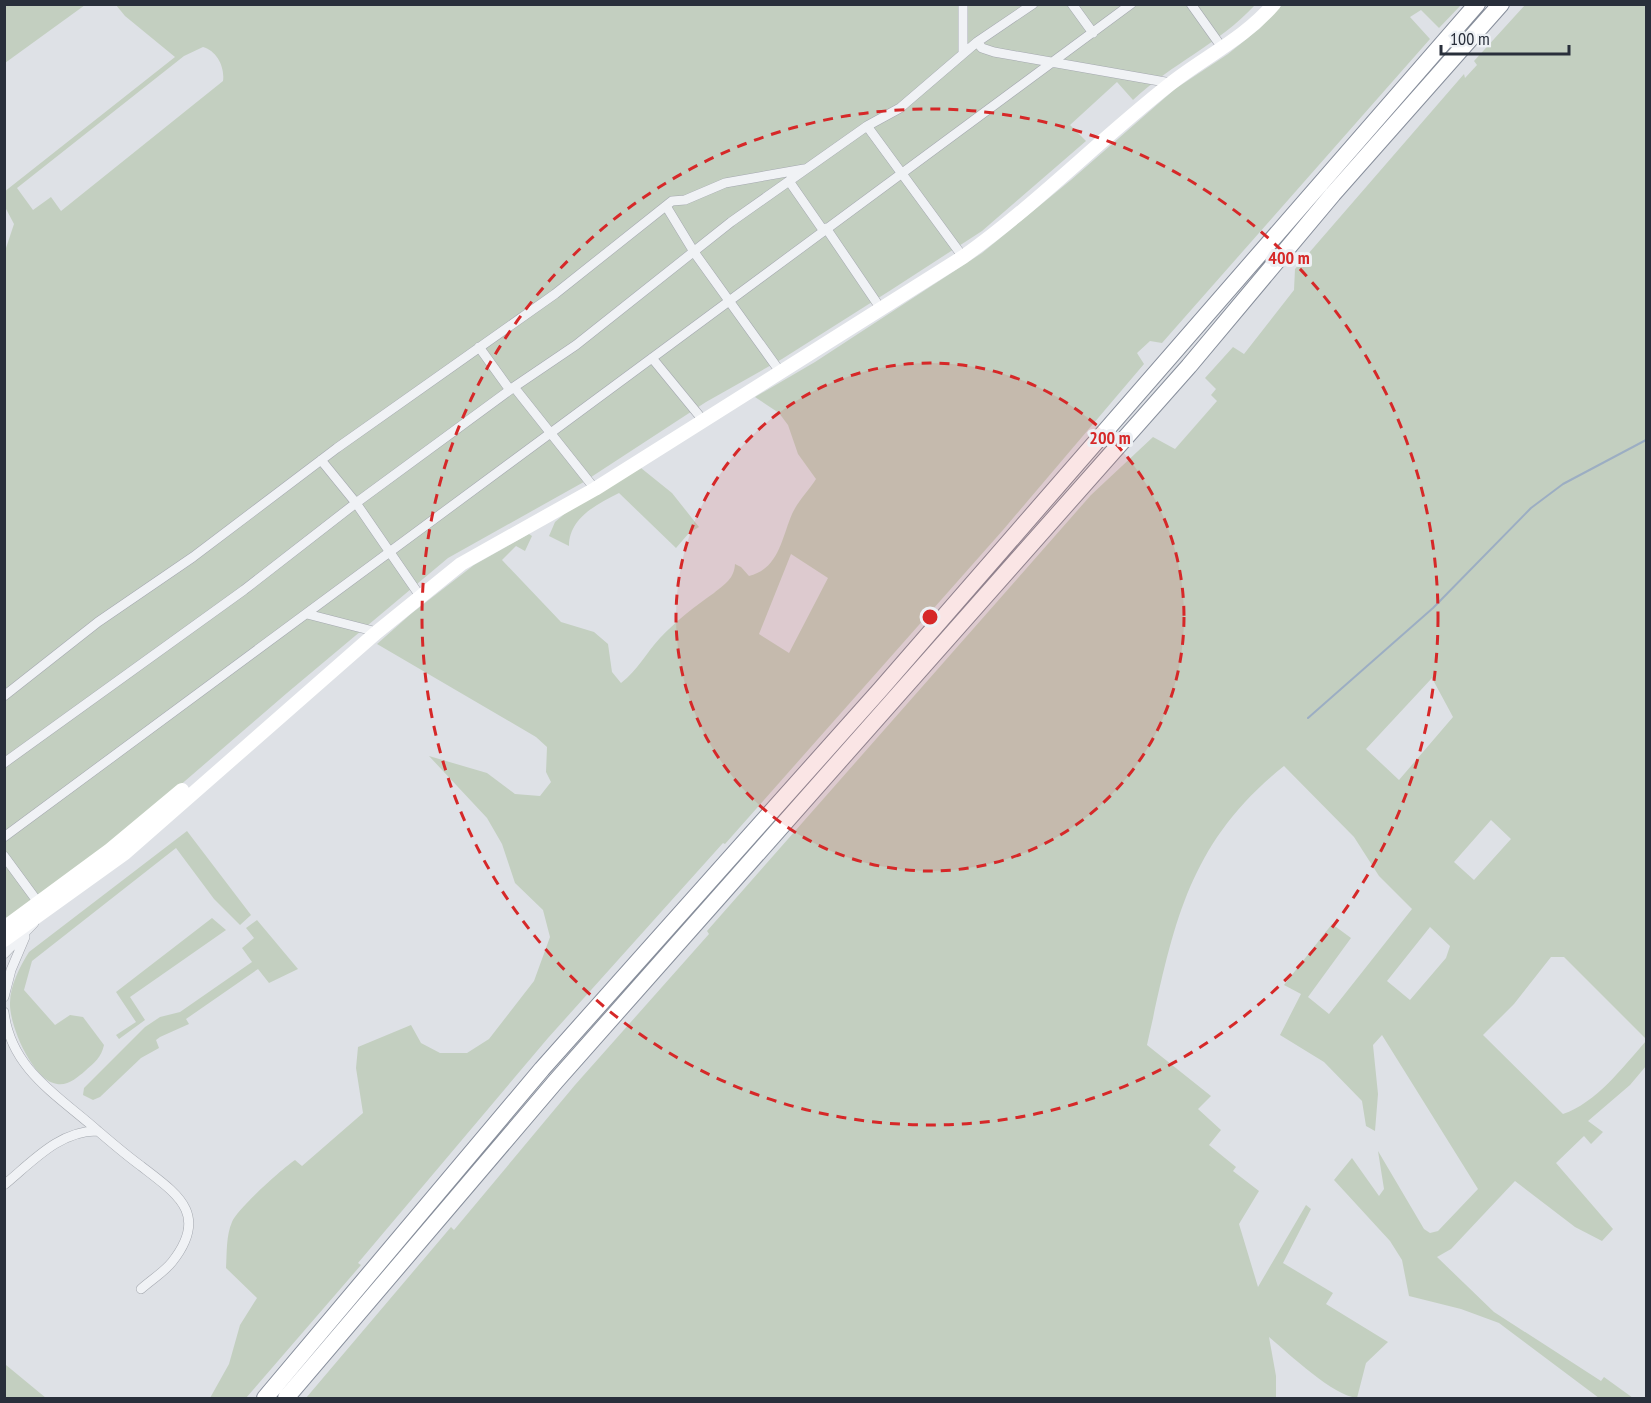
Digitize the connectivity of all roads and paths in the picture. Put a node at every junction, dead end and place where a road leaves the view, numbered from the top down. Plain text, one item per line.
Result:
1 (963, 4) edge
2 (1032, 4) edge
3 (1072, 4) edge
4 (1131, 4) edge
5 (1191, 4) edge
6 (1263, 4) edge
7 (1274, 4) edge
8 (1477, 4) edge
9 (1501, 4) edge
10 (1093, 33) junction
11 (977, 42) junction
12 (1221, 46) junction
13 (963, 54) junction
14 (1053, 62) junction
15 (1166, 82) junction
16 (867, 126) junction
17 (806, 169) junction
18 (903, 172) junction
19 (789, 181) junction
20 (666, 206) junction
21 (824, 229) junction
22 (694, 252) junction
23 (961, 254) junction
24 (731, 300) junction
25 (879, 306) junction
26 (479, 347) junction
27 (652, 358) junction
28 (779, 370) junction
29 (512, 389) junction
30 (700, 417) junction
31 (552, 432) junction
32 (321, 460) junction
33 (592, 486) junction
34 (356, 503) junction
35 (390, 550) junction
36 (418, 592) junction
37 (307, 614) junction
38 (373, 631) junction
39 (4, 696) edge
40 (4, 763) edge
41 (4, 837) edge
42 (4, 856) edge
43 (41, 908) junction
44 (4, 928) edge
45 (26, 933) junction
46 (4, 940) edge
47 (4, 954) edge
48 (4, 997) edge
49 (4, 1012) edge
50 (98, 1131) junction
51 (4, 1185) edge
52 (141, 1289) dead end
53 (265, 1398) edge
54 (286, 1398) edge

1 - 13 street
2 - 11 street
3 - 10 street
4 - 10 street
5 - 12 street
6 - 12 main road
7 - 12 main road
8 - 53 highway
9 - 54 highway
10 - 14 street
11 - 13 street
11 - 14 street
12 - 15 main road
13 - 16 street
14 - 15 street
14 - 18 street
15 - 23 main road
16 - 17 street
16 - 18 street
17 - 19 street
17 - 20 street
18 - 21 street
18 - 23 street
19 - 21 street
19 - 22 street
20 - 22 street
20 - 26 street
21 - 24 street
21 - 25 street
22 - 24 street
22 - 29 street
23 - 25 main road
24 - 27 street
24 - 28 street
25 - 28 main road
26 - 29 street
26 - 32 street
27 - 30 street
27 - 31 street
28 - 30 main road
29 - 31 street
29 - 34 street
30 - 33 main road
31 - 33 street
31 - 35 street
32 - 34 street
32 - 39 street
33 - 36 main road
34 - 35 street
34 - 40 street
35 - 36 street
35 - 37 street
36 - 38 main road
37 - 38 street
37 - 41 street
38 - 43 main road
42 - 43 street
43 - 44 main road
43 - 45 street
43 - 46 main road
45 - 47 street
45 - 48 street
49 - 50 street
50 - 51 street
50 - 52 street

